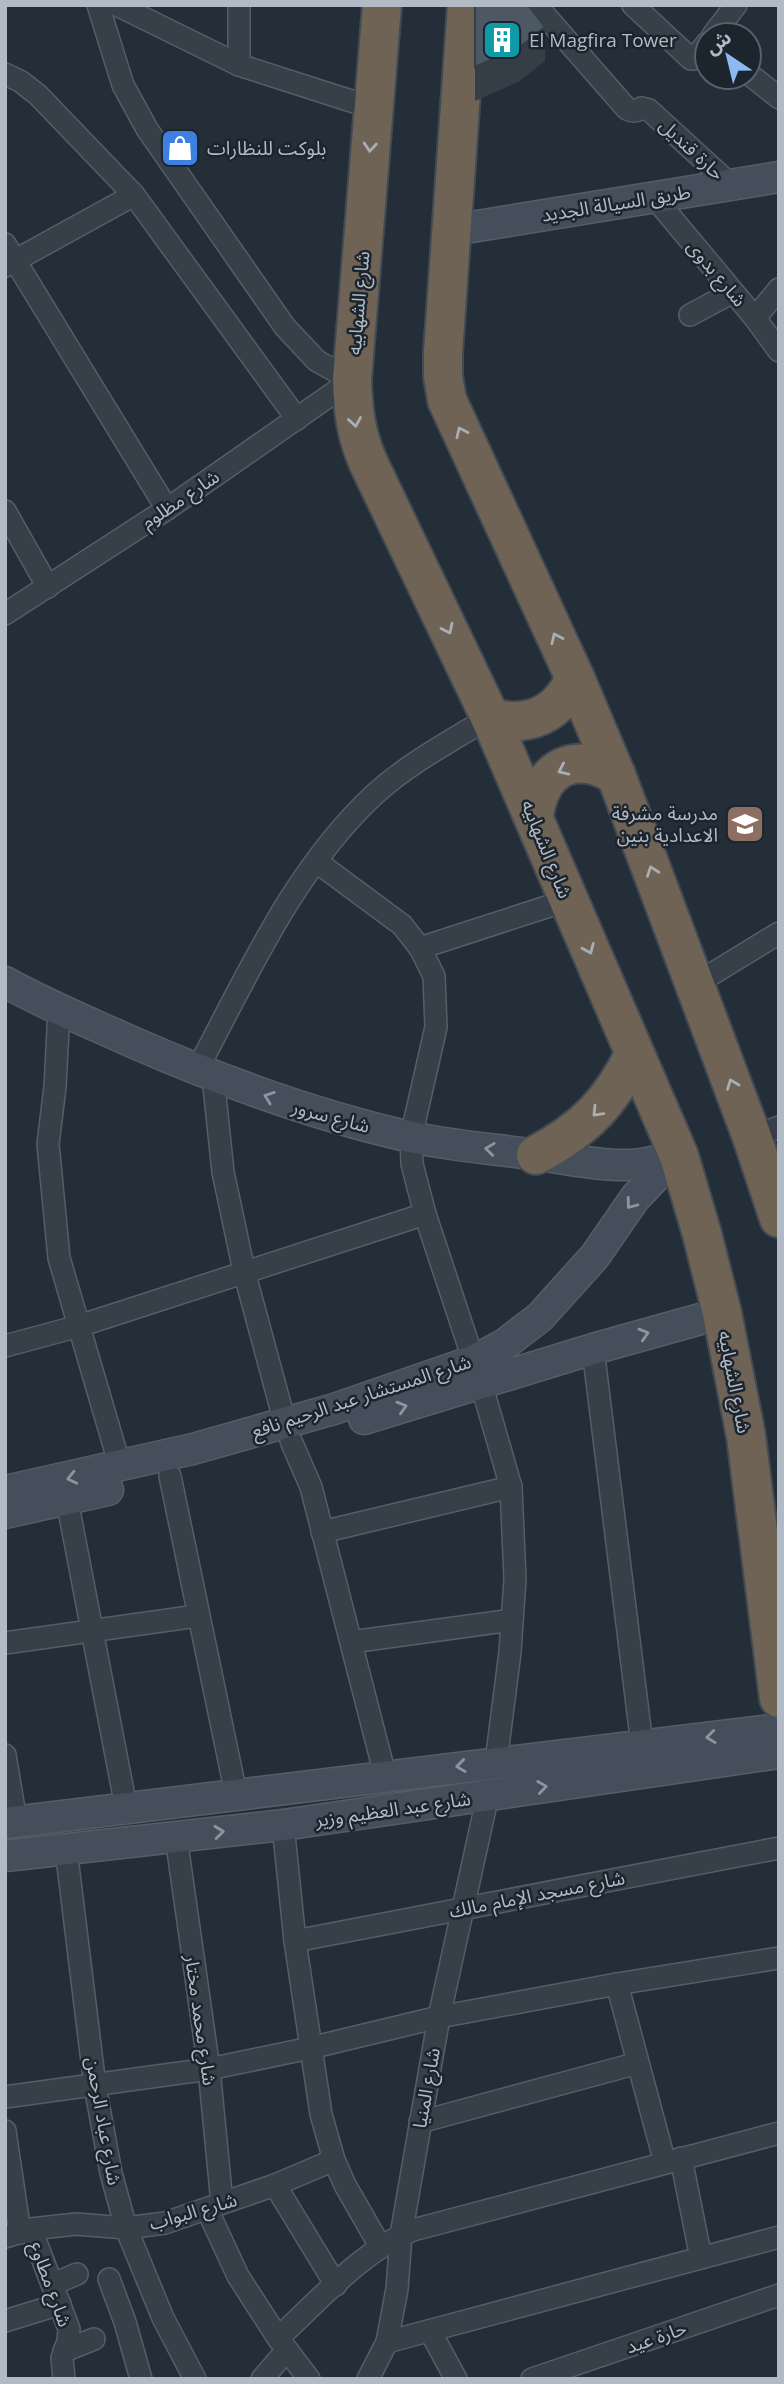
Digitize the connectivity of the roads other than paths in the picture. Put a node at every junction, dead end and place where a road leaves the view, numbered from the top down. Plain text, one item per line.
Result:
1 (99, 5) edge
2 (117, 5) edge
3 (239, 5) edge
4 (536, 5) edge
5 (634, 5) edge
6 (736, 5) edge
7 (387, 9) edge
8 (460, 10) edge
9 (724, 21) edge
10 (693, 57) edge
11 (240, 65) junction
12 (5, 74) edge
13 (763, 85) edge
14 (779, 98) edge
15 (373, 108) junction
16 (779, 177) edge
17 (731, 185) junction
18 (134, 195) junction
19 (654, 197) junction
20 (453, 230) junction
21 (9, 257) edge
22 (779, 289) edge
23 (733, 292) junction
24 (690, 315) dead end
25 (755, 318) junction
26 (779, 351) edge
27 (352, 380) junction
28 (297, 419) junction
29 (167, 509) junction
30 (5, 511) edge
31 (48, 587) junction
32 (5, 614) edge
33 (575, 678) junction
34 (490, 717) junction
35 (617, 775) junction
36 (534, 815) junction
37 (317, 862) junction
38 (568, 900) junction
39 (779, 933) edge
40 (420, 948) junction
41 (5, 982) edge
42 (694, 985) junction
43 (60, 1010) junction
44 (634, 1055) junction
45 (205, 1074) junction
46 (765, 1132) edge
47 (411, 1137) junction
48 (536, 1154) junction
49 (679, 1156) junction
50 (425, 1214) junction
51 (779, 1218) edge
52 (244, 1271) junction
53 (722, 1313) junction
54 (79, 1326) junction
55 (5, 1346) edge
56 (593, 1349) junction
57 (477, 1372) junction
58 (288, 1432) junction
59 (120, 1466) junction
60 (170, 1476) junction
61 (511, 1488) junction
62 (5, 1491) edge
63 (67, 1500) junction
64 (5, 1513) edge
65 (322, 1532) junction
66 (197, 1616) junction
67 (512, 1620) junction
68 (91, 1631) junction
69 (351, 1642) junction
70 (5, 1643) edge
71 (779, 1698) edge
72 (779, 1729) edge
73 (642, 1745) junction
74 (779, 1753) edge
75 (5, 1755) edge
76 (496, 1762) junction
77 (386, 1775) junction
78 (236, 1794) junction
79 (488, 1795) junction
80 (126, 1807) junction
81 (92, 1811) junction
82 (19, 1821) edge
83 (283, 1825) junction
84 (176, 1837) junction
85 (779, 1848) edge
86 (66, 1849) junction
87 (5, 1856) edge
88 (463, 1908) junction
89 (295, 1941) junction
90 (779, 1958) edge
91 (617, 1984) junction
92 (439, 2017) junction
93 (310, 2048) junction
94 (638, 2063) junction
95 (209, 2069) junction
96 (96, 2086) junction
97 (5, 2097) edge
98 (420, 2122) junction
99 (5, 2131) edge
100 (779, 2133) edge
101 (334, 2160) junction
102 (673, 2161) junction
103 (275, 2185) junction
104 (214, 2206) junction
105 (126, 2228) junction
106 (19, 2233) edge
107 (401, 2235) junction
108 (779, 2237) edge
109 (380, 2246) junction
110 (701, 2258) junction
111 (78, 2274) dead end
112 (109, 2279) dead end
113 (336, 2285) junction
114 (57, 2294) junction
115 (779, 2295) edge
116 (5, 2321) edge
117 (430, 2331) junction
118 (94, 2339) dead end
119 (387, 2342) junction
120 (282, 2344) junction
121 (64, 2351) junction
122 (64, 2379) edge
123 (141, 2379) edge
124 (195, 2379) edge
125 (262, 2379) edge
126 (309, 2379) edge
127 (368, 2379) edge
128 (456, 2379) edge
129 (532, 2379) edge

1 - 27 street
2 - 11 street
3 - 11 street
4 - 17 street, حارة قنديل
5 - 10 street
6 - 9 street
7 - 15 highway, شارع الشهابيه
8 - 20 highway
11 - 15 street
12 - 18 street
13 - 14 street
15 -> 27 highway, شارع الشهابيه
16 - 17 street, طريق السيالة الجديد
17 - 19 street, طريق السيالة الجديد
18 - 21 street
18 - 28 street
19 - 20 street, طريق السيالة الجديد
19 - 23 street, شارع بدوى
33 -> 20 highway
21 - 29 street
22 - 25 street
23 - 24 street
23 - 25 street, شارع بدوى
25 - 26 street, شارع بدوى
27 - 28 street, شارع مظلوم
27 -> 34 highway, شارع الشهابيه
28 - 29 street, شارع مظلوم
29 - 31 street, شارع مظلوم
30 - 31 street
31 - 32 street, شارع مظلوم
33 - 34 highway
33 - 35 highway
34 - 36 highway, شارع الشهابيه
34 - 37 street
35 -> 36 highway
42 -> 35 highway
36 - 38 highway, شارع الشهابيه
37 - 40 street
37 - 45 street
38 - 40 street
38 -> 44 highway, شارع الشهابيه
39 - 42 street
40 - 47 street
41 - 43 street, شارع سرور
46 -> 42 highway
43 - 45 street, شارع سرور
43 - 54 street
44 -> 48 highway
44 - 49 highway, شارع الشهابيه
47 -> 45 street, شارع سرور
45 - 52 street
46 - 51 highway
48 -> 47 street, شارع سرور
47 - 50 street
48 - 49 street, شارع سرور
49 - 53 highway, شارع الشهابيه
49 -> 57 street, شارع المستشار عبد الرحيم نافع
50 - 52 street
50 - 57 street
52 - 54 street
52 - 58 street
56 -> 53 street, شارع المستشار عبد الرحيم نافع
53 - 71 highway, شارع الشهابيه
54 - 55 street
54 - 59 street
56 - 57 street, شارع المستشار عبد الرحيم نافع
56 - 73 street
57 - 58 street, شارع المستشار عبد الرحيم نافع
57 - 61 street
58 - 59 street, شارع المستشار عبد الرحيم نافع
58 - 60 street, شارع المستشار عبد الرحيم نافع
58 - 65 street
59 -> 62 street, شارع المستشار عبد الرحيم نافع
60 - 63 street, شارع المستشار عبد الرحيم نافع
60 - 66 street
61 - 65 street
61 - 67 street
63 - 64 street, شارع المستشار عبد الرحيم نافع
63 - 68 street
65 - 69 street
66 - 68 street
66 - 78 street
67 - 69 street
67 - 76 street
68 - 70 street
68 - 80 street
69 - 77 street
72 -> 73 street, شارع عبد العظيم وزير
73 - 76 street, شارع عبد العظيم وزير
79 -> 74 street, شارع عبد العظيم وزير
75 - 82 street
76 -> 77 street, شارع عبد العظيم وزير
77 - 78 street, شارع عبد العظيم وزير
78 - 80 street, شارع عبد العظيم وزير
79 - 83 street, شارع عبد العظيم وزير
79 - 88 street, شارع المنيا
80 - 81 street, شارع عبد العظيم وزير
81 - 82 street, شارع عبد العظيم وزير
81 - 86 street
82 - 86 street
84 -> 83 street, شارع عبد العظيم وزير
83 - 89 street
84 - 86 street, شارع عبد العظيم وزير
84 - 95 street, شارع محمد مختار
85 - 88 street, شارع مسجد الإمام مالك
86 - 87 street, شارع عبد العظيم وزير
86 - 96 street, شارع عباد الرحمن
88 - 89 street, شارع مسجد الإمام مالك
88 - 92 street, شارع المنيا
89 - 93 street
90 - 91 street
91 - 92 street
91 - 94 street
92 - 93 street
92 - 98 street, شارع المنيا
93 - 95 street
93 - 101 street
94 - 98 street
94 - 102 street
95 - 96 street
95 - 104 street, شارع محمد مختار
96 - 97 street
96 - 105 street, شارع عباد الرحمن
98 - 107 street, شارع المنيا
99 - 106 street, شارع مطاوع
100 - 102 street
101 - 103 street, شارع البواب
101 - 109 street
102 - 107 street
102 - 110 street
103 - 104 street, شارع البواب
103 - 113 street
104 - 105 street, شارع البواب
104 - 120 street, شارع محمد مختار
105 - 106 street, شارع البواب
105 - 124 street, شارع عباد الرحمن
106 - 114 street, شارع مطاوع
107 - 109 street
107 - 119 street, شارع المنيا
108 - 110 street
109 - 113 street
110 - 117 street
111 - 114 street
112 - 123 street
113 - 120 street
114 - 116 street
114 - 121 street, شارع مطاوع
115 - 129 street, حارة عيد
117 - 119 street
117 - 128 street
118 - 121 street
119 - 127 street, شارع المنيا
120 - 125 street
120 - 126 street, شارع محمد مختار
121 - 122 street, شارع مطاوع

